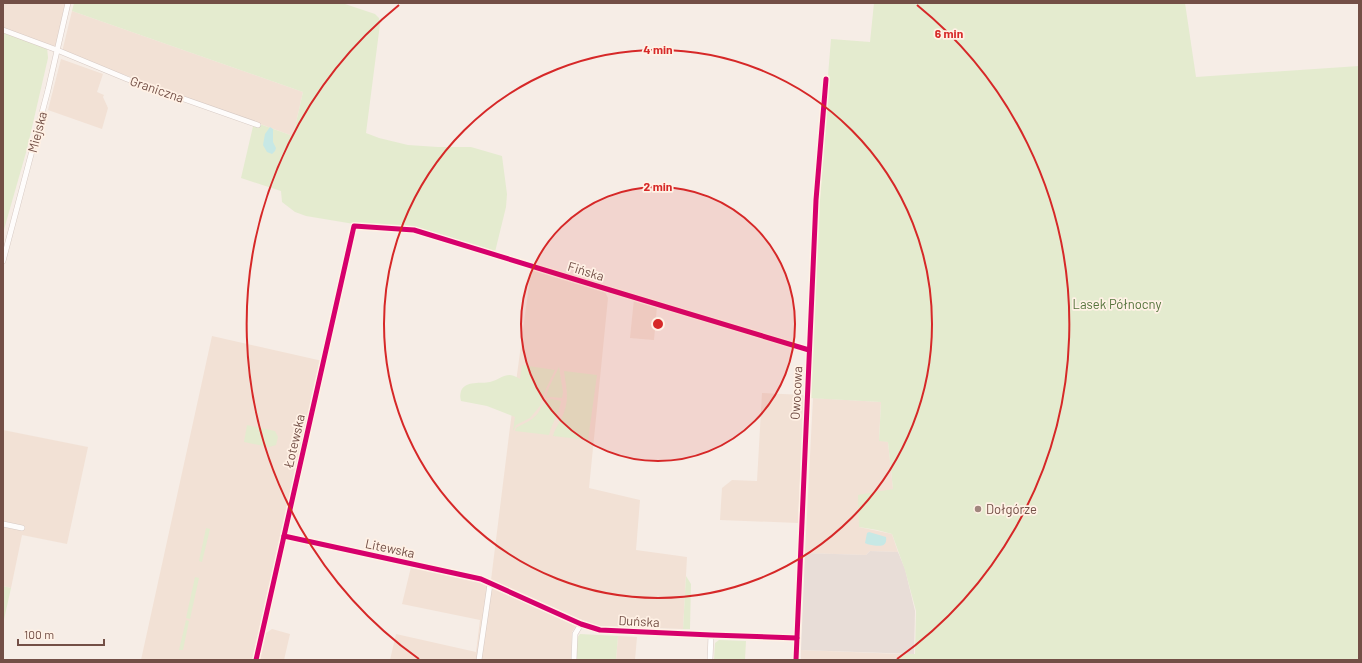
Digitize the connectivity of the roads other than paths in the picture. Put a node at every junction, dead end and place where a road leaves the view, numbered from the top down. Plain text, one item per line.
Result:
1 (68, 3) edge
2 (3, 30) edge
3 (57, 50) junction
4 (826, 79) dead end
5 (258, 125) dead end
6 (354, 226) joint
7 (3, 261) edge
8 (809, 350) junction
9 (3, 524) edge
10 (22, 528) dead end
11 (284, 536) junction
12 (490, 584) junction
13 (581, 624) junction
14 (711, 635) junction
15 (797, 638) junction
16 (256, 660) edge
17 (479, 660) edge
18 (574, 660) edge
19 (710, 660) edge
20 (796, 660) edge

1 - 3 street, Miejska
2 - 3 street, Graniczna
3 - 5 street, Graniczna
3 - 7 street, Miejska
4 - 8 street, Owocowa
6 - 8 street, Fińska
6 - 11 street, Łotewska
8 - 15 street, Owocowa
9 - 10 street
11 - 12 street, Litewska
11 - 16 street, Łotewska
12 - 13 street, Duńska
12 - 17 street
13 - 14 street, Duńska
13 - 18 street
14 - 15 street, Duńska
14 - 19 street
15 - 20 street, Owocowa

